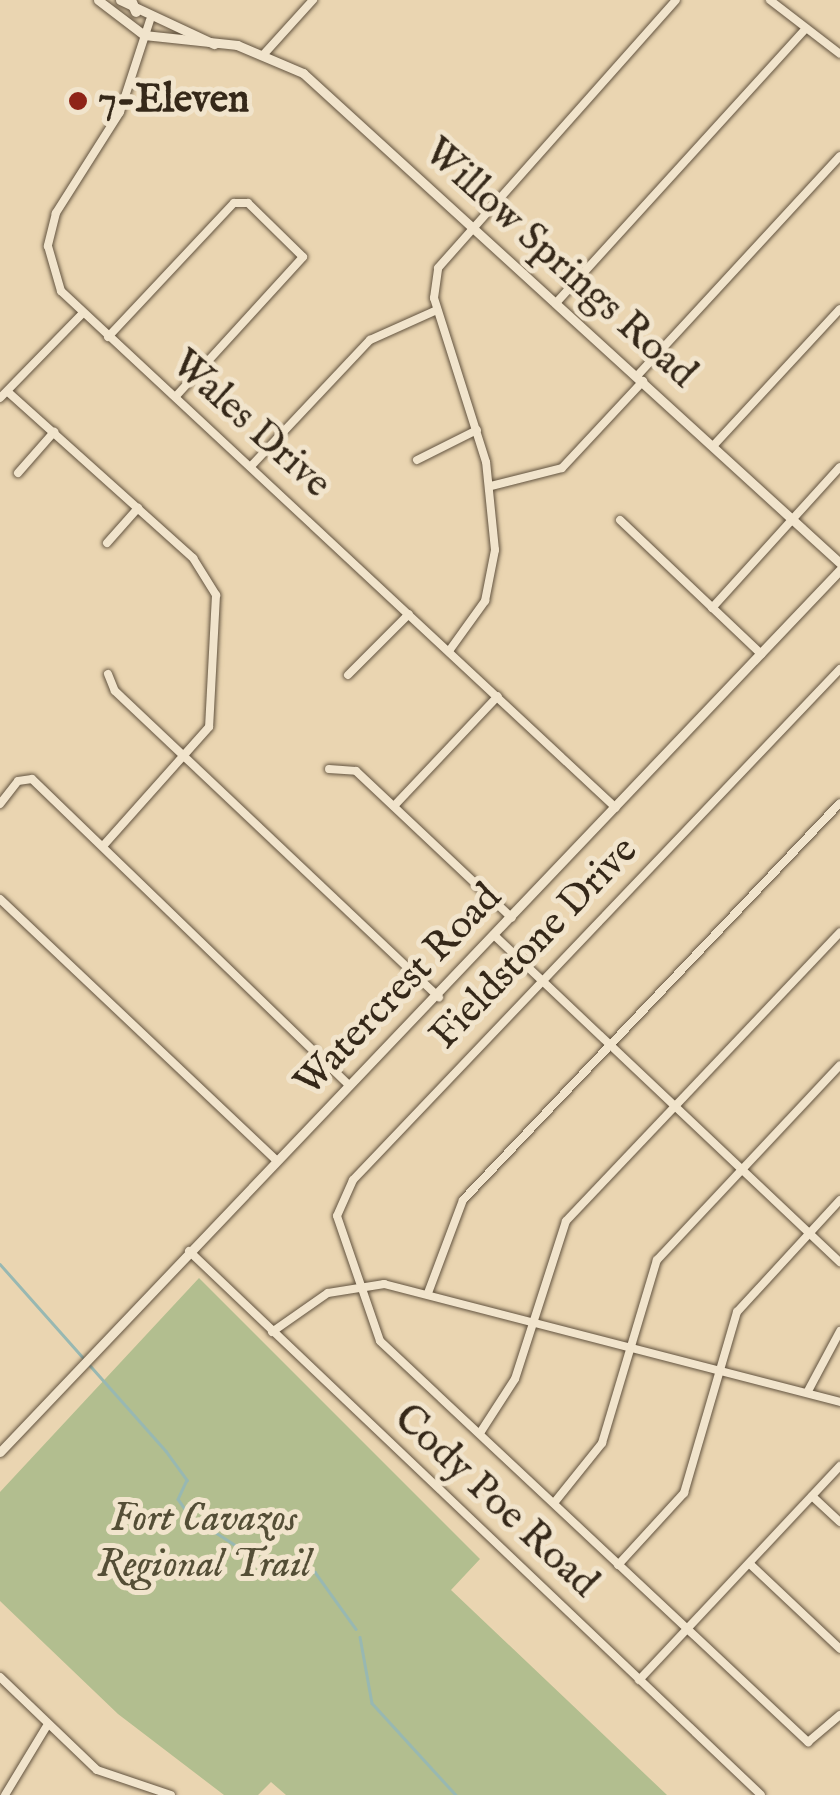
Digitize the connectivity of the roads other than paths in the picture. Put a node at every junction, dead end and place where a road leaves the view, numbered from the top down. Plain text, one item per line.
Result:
1 (98, 0) edge
2 (120, 0) edge
3 (314, 0) edge
4 (676, 0) edge
5 (770, 0) edge
6 (134, 6) edge
7 (150, 20) junction
8 (804, 30) junction
9 (144, 35) junction
10 (217, 44) junction
11 (264, 54) junction
12 (840, 54) edge
13 (840, 156) edge
14 (470, 223) junction
15 (556, 303) junction
16 (840, 309) edge
17 (437, 310) junction
18 (82, 314) junction
19 (108, 338) junction
20 (640, 379) junction
21 (4, 395) edge
22 (176, 396) junction
23 (476, 430) junction
24 (54, 432) junction
25 (714, 445) junction
26 (416, 460) dead end
27 (252, 466) junction
28 (840, 467) edge
29 (18, 473) dead end
30 (491, 486) junction
31 (138, 508) junction
32 (793, 519) junction
33 (620, 520) dead end
34 (107, 543) dead end
35 (840, 567) edge
36 (712, 608) junction
37 (408, 614) junction
38 (450, 651) junction
39 (760, 654) junction
40 (840, 669) edge
41 (108, 674) dead end
42 (348, 675) dead end
43 (498, 696) junction
44 (189, 759) junction
45 (329, 769) dead end
46 (840, 803) edge
47 (0, 804) edge
48 (394, 806) junction
49 (616, 808) junction
50 (103, 846) junction
51 (0, 899) edge
52 (512, 918) junction
53 (840, 932) edge
54 (495, 936) junction
55 (542, 980) junction
56 (438, 997) junction
57 (608, 1046) junction
58 (840, 1065) edge
59 (349, 1084) junction
60 (674, 1106) junction
61 (277, 1161) junction
62 (741, 1170) junction
63 (840, 1200) edge
64 (809, 1232) junction
65 (190, 1252) junction
66 (840, 1262) edge
67 (355, 1286) junction
68 (428, 1294) junction
69 (534, 1320) junction
70 (840, 1331) edge
71 (272, 1332) junction
72 (628, 1344) junction
73 (716, 1368) junction
74 (808, 1391) junction
75 (840, 1402) edge
76 (480, 1433) junction
77 (0, 1452) edge
78 (840, 1466) edge
79 (812, 1496) junction
80 (554, 1503) junction
81 (840, 1522) edge
82 (618, 1565) junction
83 (751, 1565) junction
84 (688, 1631) junction
85 (840, 1649) edge
86 (0, 1677) edge
87 (640, 1680) junction
88 (840, 1715) edge
89 (48, 1724) junction
90 (156, 1794) edge
91 (5, 1795) edge
92 (170, 1795) edge
93 (761, 1795) edge

1 - 9 street
2 - 6 street, Willow Springs Road
3 - 11 street
4 - 14 street
5 - 8 street
6 - 7 street, Willow Springs Road
7 - 9 street, Wales Drive
7 - 10 street, Willow Springs Road
8 - 12 street
8 - 15 street
9 - 10 street, Willow Springs Road
9 - 18 street, Wales Drive
10 - 11 street, Willow Springs Road
11 - 14 street, Willow Springs Road
13 - 20 street
14 - 15 street, Willow Springs Road
14 - 17 street
15 - 20 street, Willow Springs Road
16 - 25 street
17 - 23 street
17 - 27 street
18 - 19 street, Wales Drive
18 - 21 street
19 - 22 street, Wales Drive
19 - 22 street
20 - 25 street, Willow Springs Road
20 - 30 street
21 - 24 street
22 - 27 street, Wales Drive
23 - 26 street
23 - 30 street
24 - 29 street
24 - 31 street
25 - 32 street, Willow Springs Road
27 - 37 street, Wales Drive
28 - 32 street
30 - 38 street
31 - 34 street
31 - 44 street
32 - 35 street, Willow Springs Road
32 - 36 street
33 - 36 street
35 - 39 street, Watercrest Road
36 - 39 street
37 - 38 street, Wales Drive
37 - 42 street
38 - 43 street, Wales Drive
39 - 49 street, Watercrest Road
40 - 55 street, Fieldstone Drive
41 - 44 street
43 - 48 street
43 - 49 street, Wales Drive
44 - 50 street
44 - 56 street
45 - 48 street
46 - 57 street
47 - 50 street
48 - 52 street
49 - 52 street, Watercrest Road
50 - 59 street
51 - 61 street
52 - 54 street, Watercrest Road
53 - 60 street
54 - 55 street
54 - 56 street, Watercrest Road
55 - 57 street
55 - 67 street, Fieldstone Drive
56 - 59 street, Watercrest Road
57 - 60 street
57 - 68 street
58 - 62 street
59 - 61 street, Watercrest Road
60 - 62 street
60 - 69 street
61 - 65 street, Watercrest Road
62 - 64 street
62 - 72 street
63 - 64 street
64 - 66 street
64 - 73 street
65 - 71 street, Cody Poe Road
65 - 77 street, Watercrest Road
67 - 68 street
67 - 71 street
67 - 76 street, Fieldstone Drive
68 - 69 street
69 - 72 street
69 - 76 street
70 - 74 street
71 - 87 street, Cody Poe Road
72 - 73 street
72 - 80 street
73 - 74 street
73 - 82 street
74 - 75 street
76 - 80 street, Fieldstone Drive
78 - 79 street
79 - 81 street
79 - 83 street
80 - 82 street, Fieldstone Drive
82 - 84 street, Fieldstone Drive
83 - 84 street
83 - 85 street
84 - 87 street
84 - 88 street, Fieldstone Drive
86 - 89 street
87 - 93 street, Cody Poe Road
89 - 90 street
89 - 91 street
90 - 92 street

